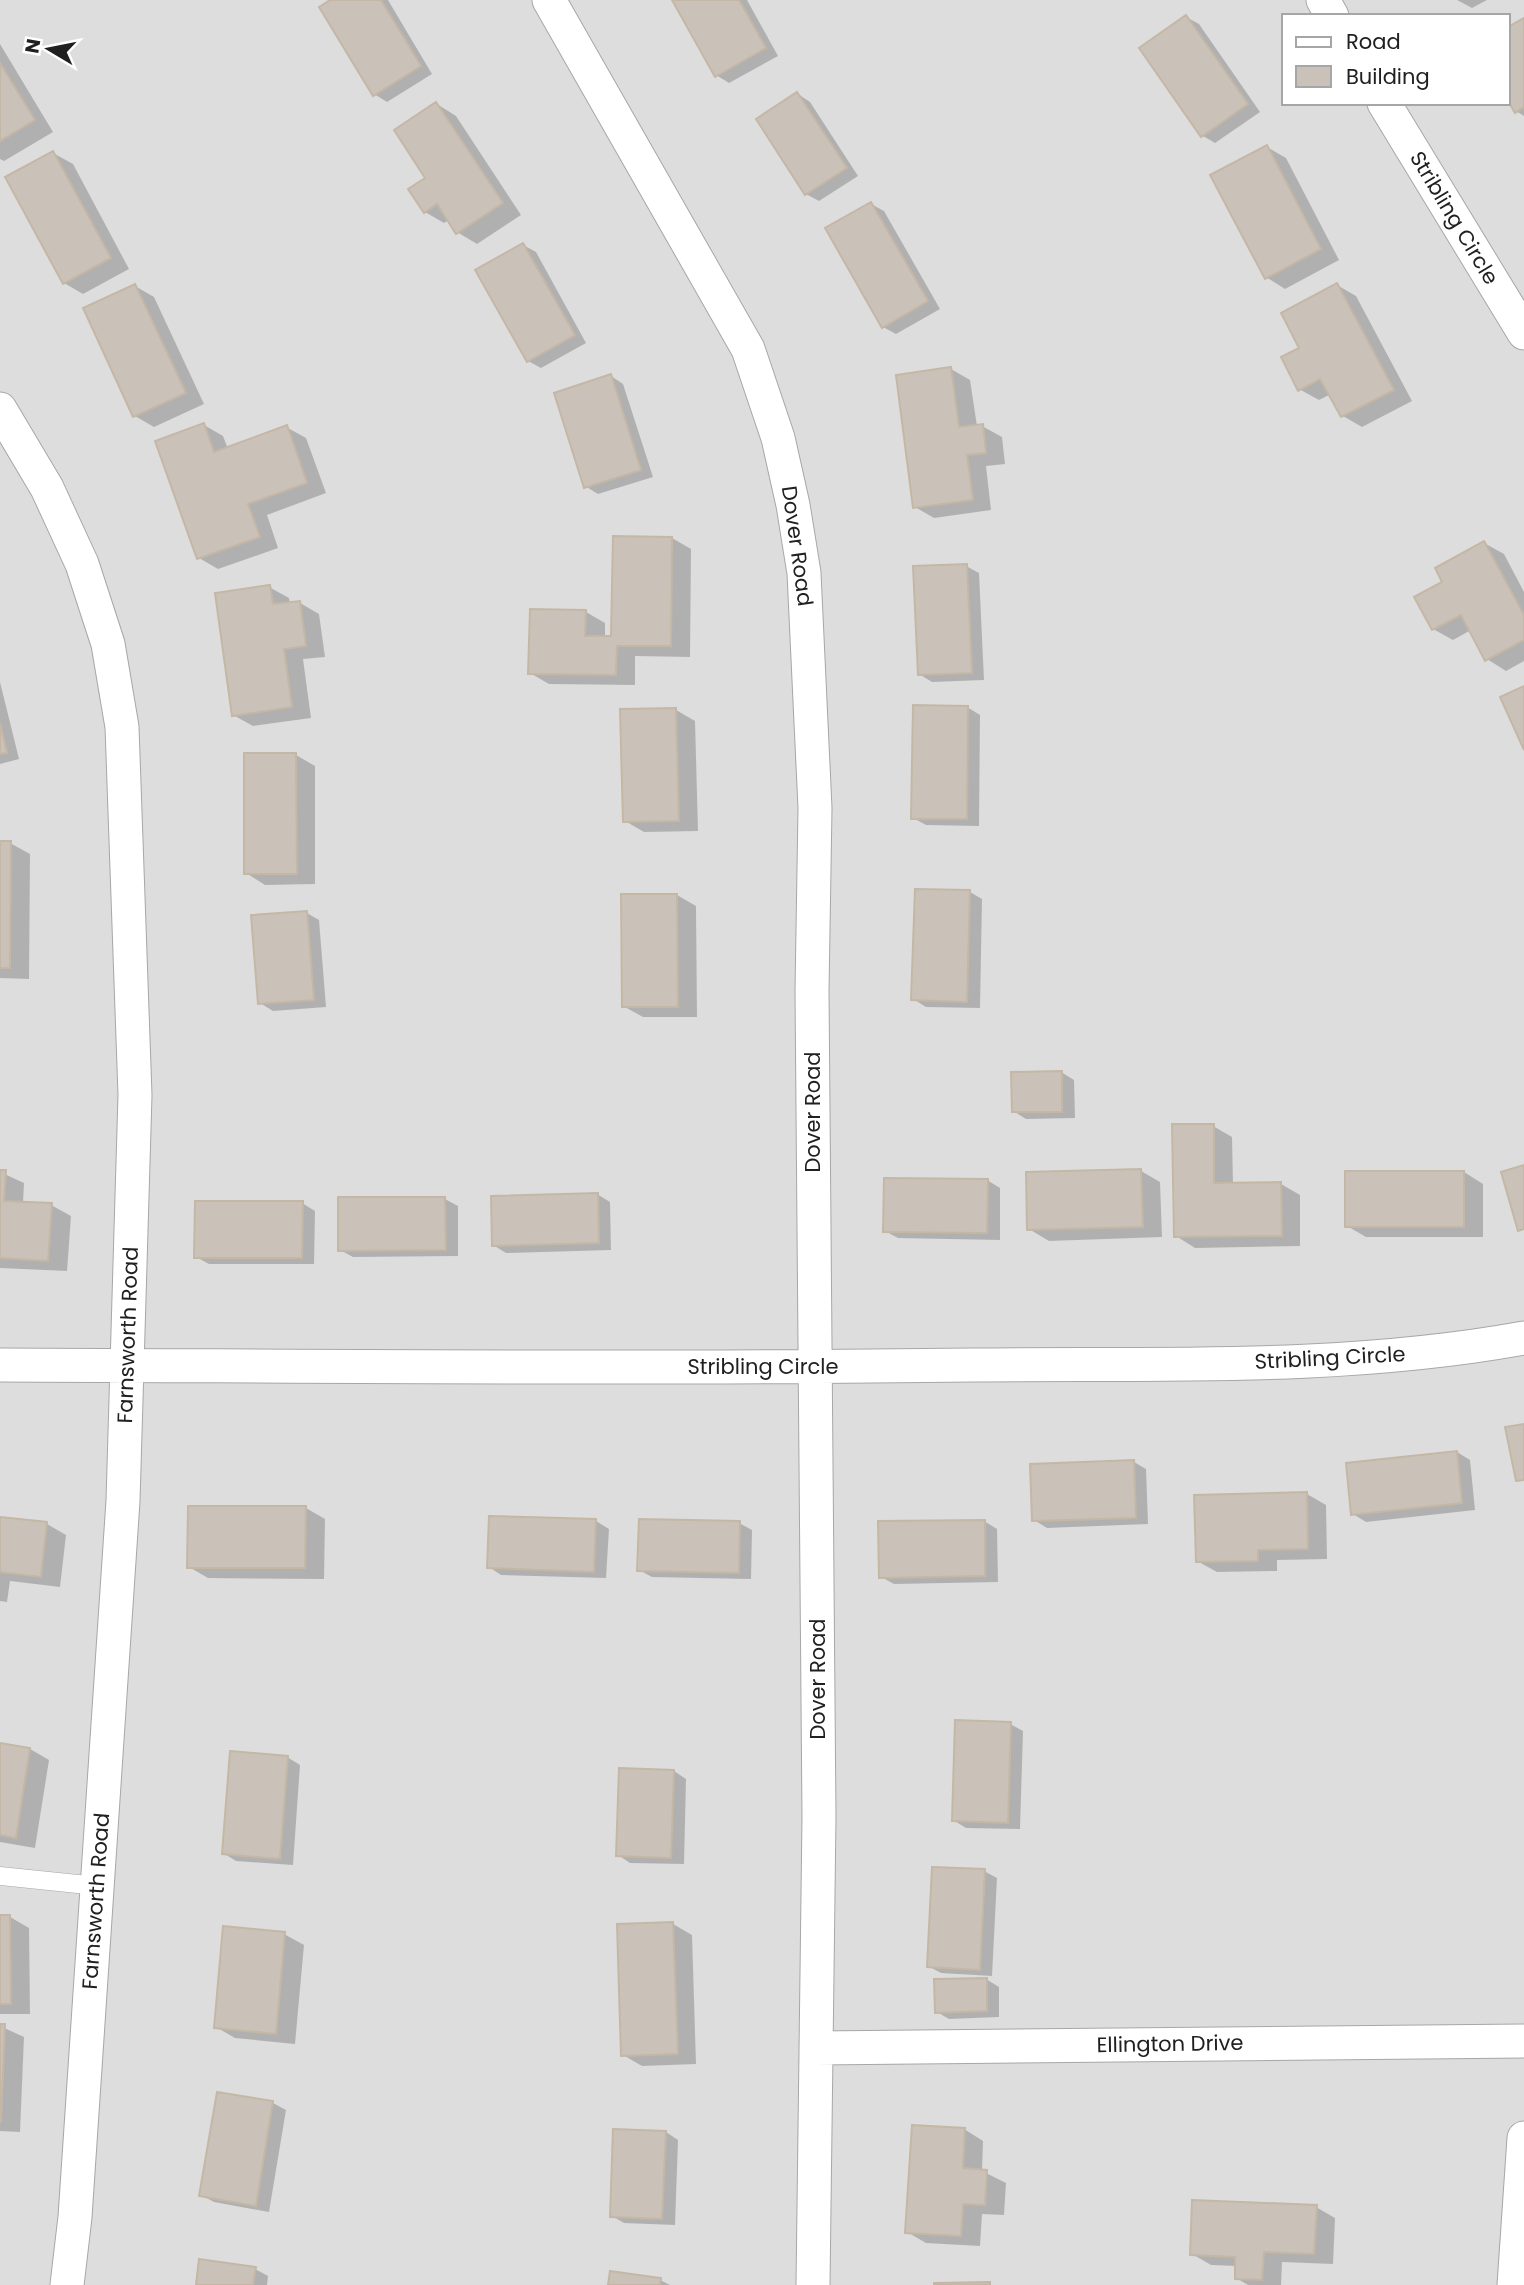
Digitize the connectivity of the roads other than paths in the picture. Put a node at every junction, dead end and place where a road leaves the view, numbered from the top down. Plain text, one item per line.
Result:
1 (549, 0) edge
2 (1385, 105) edge
3 (1524, 333) edge
4 (0, 409) edge
5 (1524, 1338) edge
6 (0, 1365) edge
7 (127, 1365) junction
8 (815, 1367) junction
9 (0, 1876) edge
10 (97, 1886) junction
11 (1524, 2041) edge
12 (816, 2048) junction
13 (1524, 2138) edge
14 (67, 2285) edge
15 (813, 2285) edge
16 (1514, 2285) edge

1 - 8 street, Dover Road
2 - 3 street, Stribling Circle
4 - 7 street, Farnsworth Road
5 - 8 street, Stribling Circle
6 - 7 street, Stribling Circle
7 - 8 street, Stribling Circle
7 - 10 street, Farnsworth Road
8 - 12 street, Dover Road
9 - 10 lane
10 - 14 street, Farnsworth Road
11 - 12 street, Ellington Drive
12 - 15 street, Dover Road
13 - 16 street

